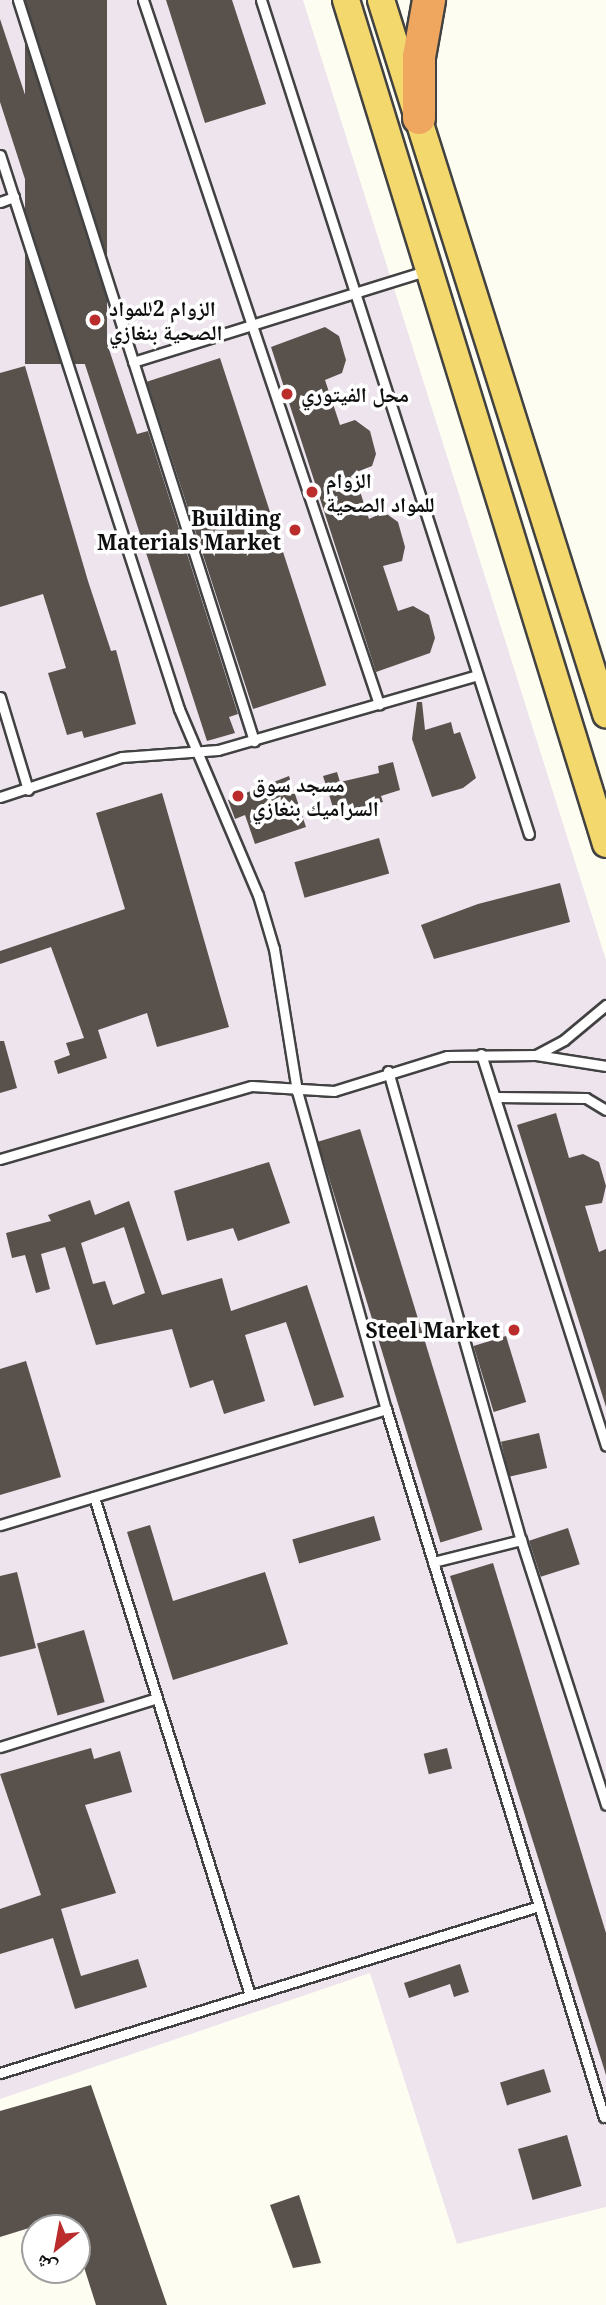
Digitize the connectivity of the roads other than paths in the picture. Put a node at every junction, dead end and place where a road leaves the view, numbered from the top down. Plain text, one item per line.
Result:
1 (18, 0) edge
2 (143, 0) edge
3 (261, 0) edge
4 (346, 0) edge
5 (382, 0) edge
6 (429, 0) edge
7 (419, 118) junction
8 (0, 155) edge
9 (14, 197) junction
10 (0, 201) edge
11 (428, 270) junction
12 (357, 294) junction
13 (253, 327) junction
14 (134, 362) junction
15 (477, 675) junction
16 (0, 697) edge
17 (379, 704) junction
18 (606, 714) edge
19 (254, 741) junction
20 (197, 754) junction
21 (28, 790) junction
22 (0, 797) edge
23 (529, 834) dead end
24 (606, 844) edge
25 (606, 1005) edge
26 (481, 1054) junction
27 (536, 1055) junction
28 (606, 1066) edge
29 (388, 1072) junction
30 (297, 1091) junction
31 (496, 1097) junction
32 (606, 1110) edge
33 (0, 1159) edge
34 (386, 1409) junction
35 (606, 1446) edge
36 (94, 1497) junction
37 (0, 1525) edge
38 (521, 1540) junction
39 (433, 1562) junction
40 (157, 1699) junction
41 (0, 1747) edge
42 (606, 1805) edge
43 (539, 1906) junction
44 (250, 1995) junction
45 (0, 2073) edge
46 (604, 2117) dead end

1 - 14 lane
2 - 13 lane
3 - 12 lane
4 - 11 main road
5 - 7 main road
6 - 7 highway
7 - 18 main road
8 - 9 lane
9 - 10 lane
9 - 20 lane
11 - 12 lane
11 - 24 main road
12 - 13 lane
12 - 15 lane
13 - 14 lane
13 - 17 lane
14 - 19 lane
15 - 17 lane
15 - 23 lane
16 - 21 lane
17 - 19 lane
19 - 20 lane
20 - 21 lane
20 - 30 lane
21 - 22 lane
25 - 27 lane
26 - 27 lane
26 - 29 lane
26 - 31 lane
27 - 28 lane
29 - 30 lane
29 - 38 lane
30 - 33 lane
30 - 34 lane
31 - 32 lane
31 - 35 lane
34 - 36 lane
34 - 39 lane
36 - 37 lane
36 - 40 lane
38 - 39 lane
38 - 42 lane
39 - 43 lane
40 - 41 lane
40 - 44 lane
43 - 44 lane
43 - 46 lane
44 - 45 lane

